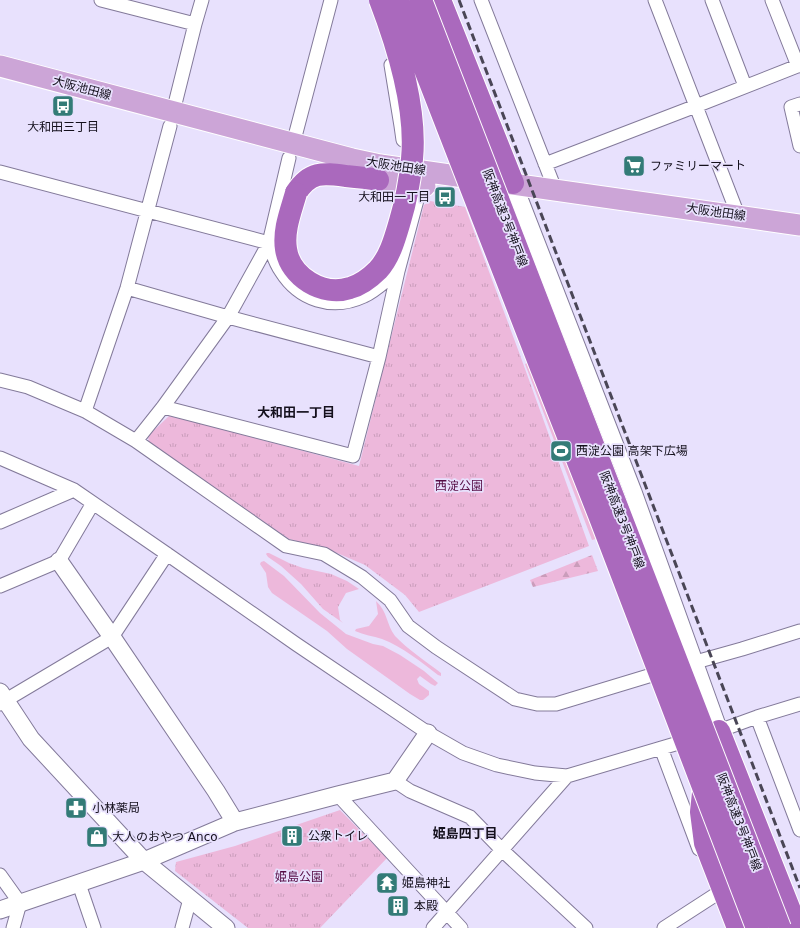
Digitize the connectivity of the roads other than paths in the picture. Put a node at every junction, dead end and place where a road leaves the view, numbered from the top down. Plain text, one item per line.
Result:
1 (101, 0) edge
2 (202, 0) edge
3 (331, 0) edge
4 (371, 0) edge
5 (380, 0) edge
6 (398, 0) edge
7 (421, 0) edge
8 (440, 0) edge
9 (481, 0) edge
10 (656, 0) edge
11 (712, 0) edge
12 (772, 0) edge
13 (195, 24) junction
14 (799, 65) edge
15 (0, 66) edge
16 (0, 81) edge
17 (745, 86) junction
18 (800, 104) edge
19 (696, 106) junction
20 (171, 119) junction
21 (800, 146) edge
22 (291, 151) junction
23 (545, 164) junction
24 (403, 168) junction
25 (0, 172) edge
26 (378, 180) junction
27 (421, 185) junction
28 (555, 189) junction
29 (516, 191) junction
30 (147, 211) junction
31 (738, 216) junction
32 (800, 225) edge
33 (800, 239) edge
34 (269, 243) junction
35 (398, 271) junction
36 (127, 288) junction
37 (228, 317) junction
38 (379, 357) junction
39 (0, 380) edge
40 (163, 407) junction
41 (85, 411) junction
42 (136, 441) junction
43 (0, 458) edge
44 (74, 490) junction
45 (93, 503) junction
46 (0, 522) edge
47 (167, 554) junction
48 (59, 561) junction
49 (0, 586) edge
50 (800, 631) edge
51 (112, 637) junction
52 (695, 666) junction
53 (2, 699) edge
54 (800, 704) edge
55 (757, 717) junction
56 (717, 727) junction
57 (428, 733) junction
58 (661, 748) junction
59 (567, 776) junction
60 (395, 781) junction
61 (338, 794) junction
62 (235, 822) junction
63 (800, 830) edge
64 (502, 850) junction
65 (144, 861) junction
66 (0, 875) edge
67 (79, 884) junction
68 (715, 894) junction
69 (190, 899) junction
70 (20, 903) junction
71 (0, 910) edge
72 (447, 913) junction
73 (13, 928) edge
74 (94, 928) edge
75 (182, 928) edge
76 (226, 928) edge
77 (433, 928) edge
78 (461, 928) edge
79 (586, 928) edge
80 (664, 928) edge
81 (728, 928) edge
82 (738, 928) edge
83 (757, 928) edge
84 (780, 928) edge
85 (797, 928) edge

1 - 13 street
2 - 13 street
3 - 22 street
4 - 24 street
5 - 26 highway, bridge
6 - 83 highway, 阪神高速3号神戸線, bridge
7 - 84 highway, 阪神高速3号神戸線, bridge
8 - 29 highway
9 - 23 street
10 - 19 street
11 - 17 street
12 - 14 street
13 - 20 street
14 - 17 street
15 - 20 main road, 大阪池田線
16 - 20 main road, 大阪池田線
17 - 19 street
18 - 21 street
19 - 23 street
19 - 31 street
20 - 22 main road, 大阪池田線
20 - 30 street
22 - 24 main road, 大阪池田線
22 - 26 main road, 大阪池田線
22 - 34 street
23 - 28 street
24 - 29 main road, 大阪池田線
25 - 30 street
26 - 27 main road, 大阪池田線
27 - 29 main road, 大阪池田線
27 - 35 street
28 - 29 main road, 大阪池田線
28 - 31 main road, 大阪池田線
29 - 33 main road, 大阪池田線
29 - 52 street
30 - 34 street
30 - 36 street
31 - 32 main road, 大阪池田線
34 - 35 street
34 - 37 street
35 - 38 street
36 - 37 street
36 - 41 street
37 - 38 street
37 - 40 street
38 - 40 street
39 - 41 street
40 - 42 street
41 - 42 street
42 - 52 street
43 - 44 street
44 - 45 street
44 - 46 street
45 - 47 street
45 - 48 street
47 - 51 street
47 - 57 street
48 - 49 street
48 - 51 street
50 - 52 street
51 - 53 street
51 - 62 street
52 - 56 street
53 - 65 street
54 - 55 street
55 - 56 street
55 - 63 street
56 - 58 street
56 - 82 highway
56 - 85 highway
57 - 59 street
57 - 60 street
58 - 59 street
58 - 68 street
59 - 64 street
60 - 61 street
60 - 64 street
61 - 62 street
61 - 72 street
62 - 65 street
64 - 72 street
64 - 79 street
65 - 67 street
65 - 69 street
66 - 70 street
67 - 70 street
67 - 74 street
68 - 80 street
68 - 81 street
69 - 75 street
69 - 76 street
70 - 71 street
70 - 73 street
72 - 77 street
72 - 78 street

